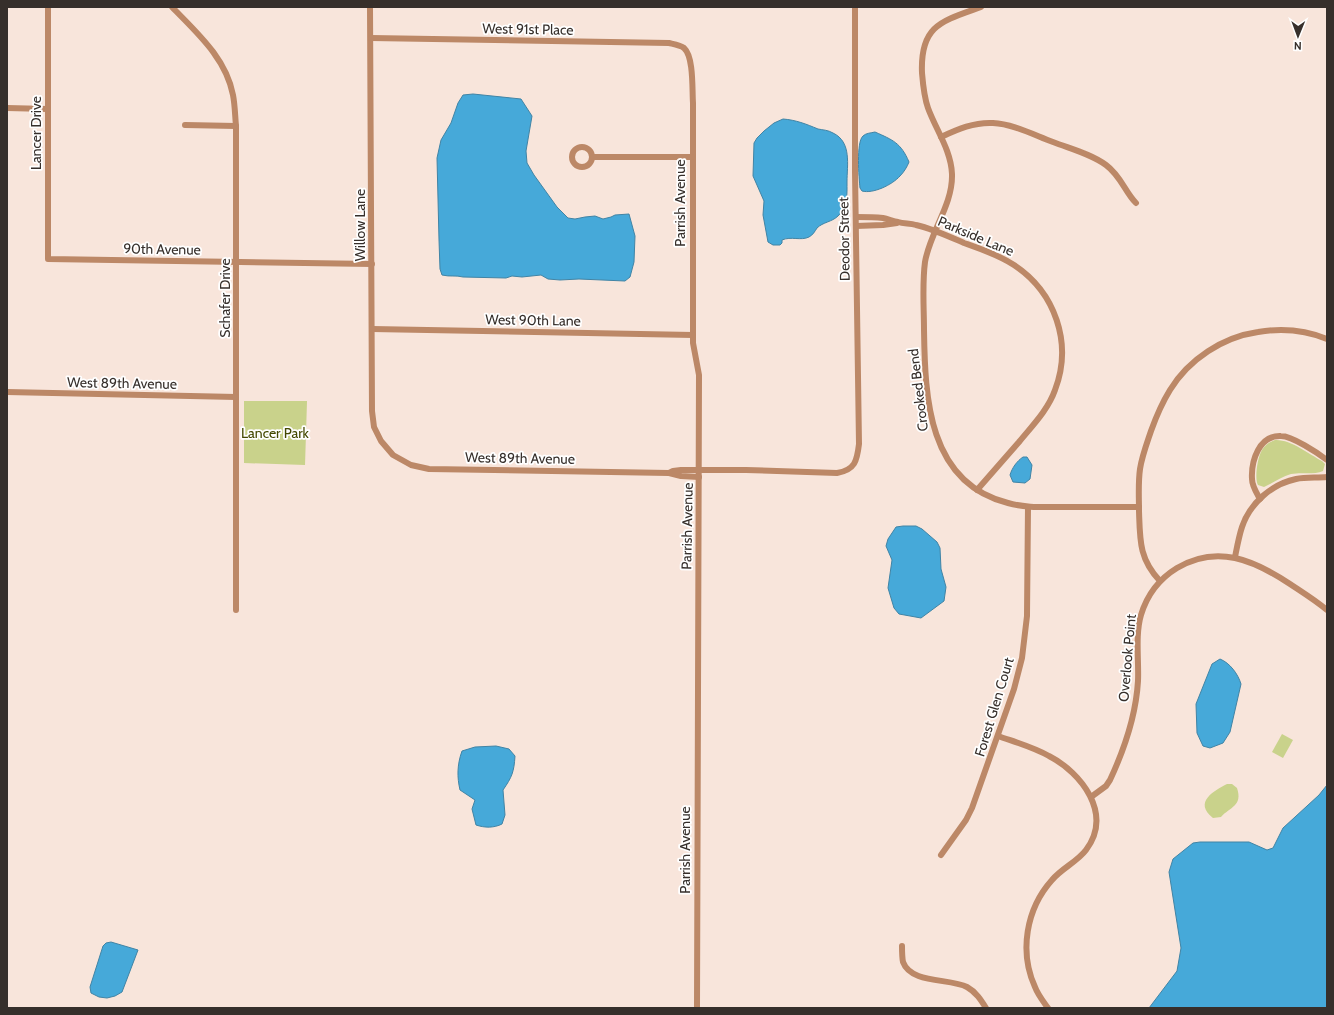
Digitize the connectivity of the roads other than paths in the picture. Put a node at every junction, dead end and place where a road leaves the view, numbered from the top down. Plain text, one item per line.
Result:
1 (48, 7) edge
2 (172, 7) edge
3 (182, 7) edge
4 (370, 7) edge
5 (855, 7) edge
6 (981, 7) edge
7 (177, 12) junction
8 (371, 38) junction
9 (683, 48) joint
10 (7, 108) edge
11 (48, 109) junction
12 (185, 125) dead end
13 (236, 126) junction
14 (941, 137) junction
15 (593, 157) dead end
16 (692, 157) junction
17 (1136, 203) dead end
18 (856, 217) junction
19 (899, 222) junction
20 (856, 226) junction
21 (935, 231) junction
22 (48, 259) joint
23 (237, 263) junction
24 (372, 264) junction
25 (372, 329) junction
26 (693, 335) junction
27 (1327, 338) edge
28 (7, 392) edge
29 (236, 397) junction
30 (381, 441) joint
31 (1327, 460) edge
32 (851, 468) joint
33 (699, 470) junction
34 (669, 473) junction
35 (700, 477) junction
36 (1327, 477) edge
37 (977, 490) junction
38 (1260, 499) junction
39 (1028, 506) junction
40 (1139, 507) junction
41 (1235, 557) junction
42 (1160, 581) junction
43 (236, 610) dead end
44 (1327, 610) edge
45 (998, 736) junction
46 (1091, 797) junction
47 (941, 854) dead end
48 (902, 946) dead end
49 (697, 1008) edge
50 (986, 1008) edge
51 (1048, 1008) edge

1 - 11 street, Lancer Drive
2 - 7 street, Schafer Drive
3 - 7 street
4 - 8 street, Willow Lane
5 - 18 street, Deodor Street
6 - 14 street, Crooked Bend
7 - 13 street, Schafer Drive
8 - 9 street, West 91st Place
8 - 24 street, Willow Lane
9 - 16 street, Parrish Avenue
10 - 11 street
11 - 22 street, Lancer Drive
12 - 13 street
13 - 23 street, Schafer Drive
14 - 17 street
14 - 21 street, Crooked Bend
15 - 16 street
16 - 26 street, Parrish Avenue
18 - 19 street, Parkside Lane
18 - 20 street, Deodor Street
19 - 20 street, Parkside Lane
19 - 21 street, Parkside Lane
20 - 32 street, Deodor Street
21 - 37 street, Crooked Bend
21 - 37 street, Parkside Lane
22 - 23 street, 90th Avenue
23 - 24 street, 90th Avenue
23 - 29 street, Schafer Drive
24 - 25 street, Willow Lane
25 - 26 street, West 90th Lane
25 - 30 street, Willow Lane
26 - 33 street, Parrish Avenue
27 - 40 street
28 - 29 street, West 89th Avenue
29 - 43 street, Schafer Drive
30 - 34 street, West 89th Avenue
31 - 38 street
32 - 33 street, West 89th Avenue
33 - 34 street, West 89th Avenue
33 - 35 street, Parrish Avenue
34 - 35 street, West 89th Avenue
35 - 49 street, Parrish Avenue
36 - 38 street
37 - 39 street, Crooked Bend
38 - 41 street
39 - 40 street, Crooked Bend
39 - 45 street, Forest Glen Court
40 - 42 street
41 - 42 street, Overlook Point
41 - 44 street, Overlook Point
42 - 46 street, Overlook Point
45 - 46 street
45 - 47 street, Forest Glen Court
46 - 51 street
48 - 50 street

